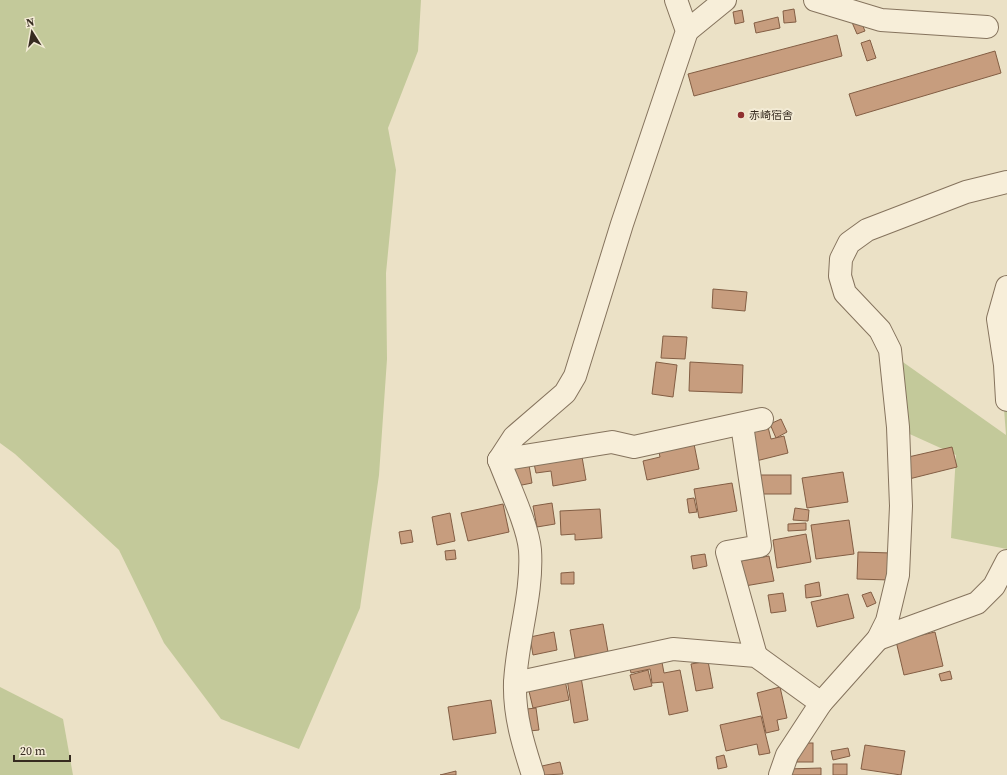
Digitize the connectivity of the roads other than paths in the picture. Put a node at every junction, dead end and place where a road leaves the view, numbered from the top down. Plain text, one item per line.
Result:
1 (676, 0) edge
2 (725, 0) edge
3 (816, 0) edge
4 (987, 26) dead end
5 (688, 31) junction
6 (1007, 182) edge
7 (1007, 286) edge
8 (1007, 400) edge
9 (499, 460) junction
10 (1007, 560) edge
11 (1000, 588) edge
12 (878, 639) junction
13 (756, 656) junction
14 (516, 683) junction
15 (821, 703) junction
16 (533, 775) edge
17 (780, 775) edge

1 - 5 street
2 - 5 street
3 - 4 street
5 - 9 street
6 - 12 street
7 - 8 street
9 - 13 street
9 - 14 street
10 - 11 street
11 - 12 street
12 - 15 street
13 - 14 street
13 - 15 street
14 - 16 street
15 - 17 street

